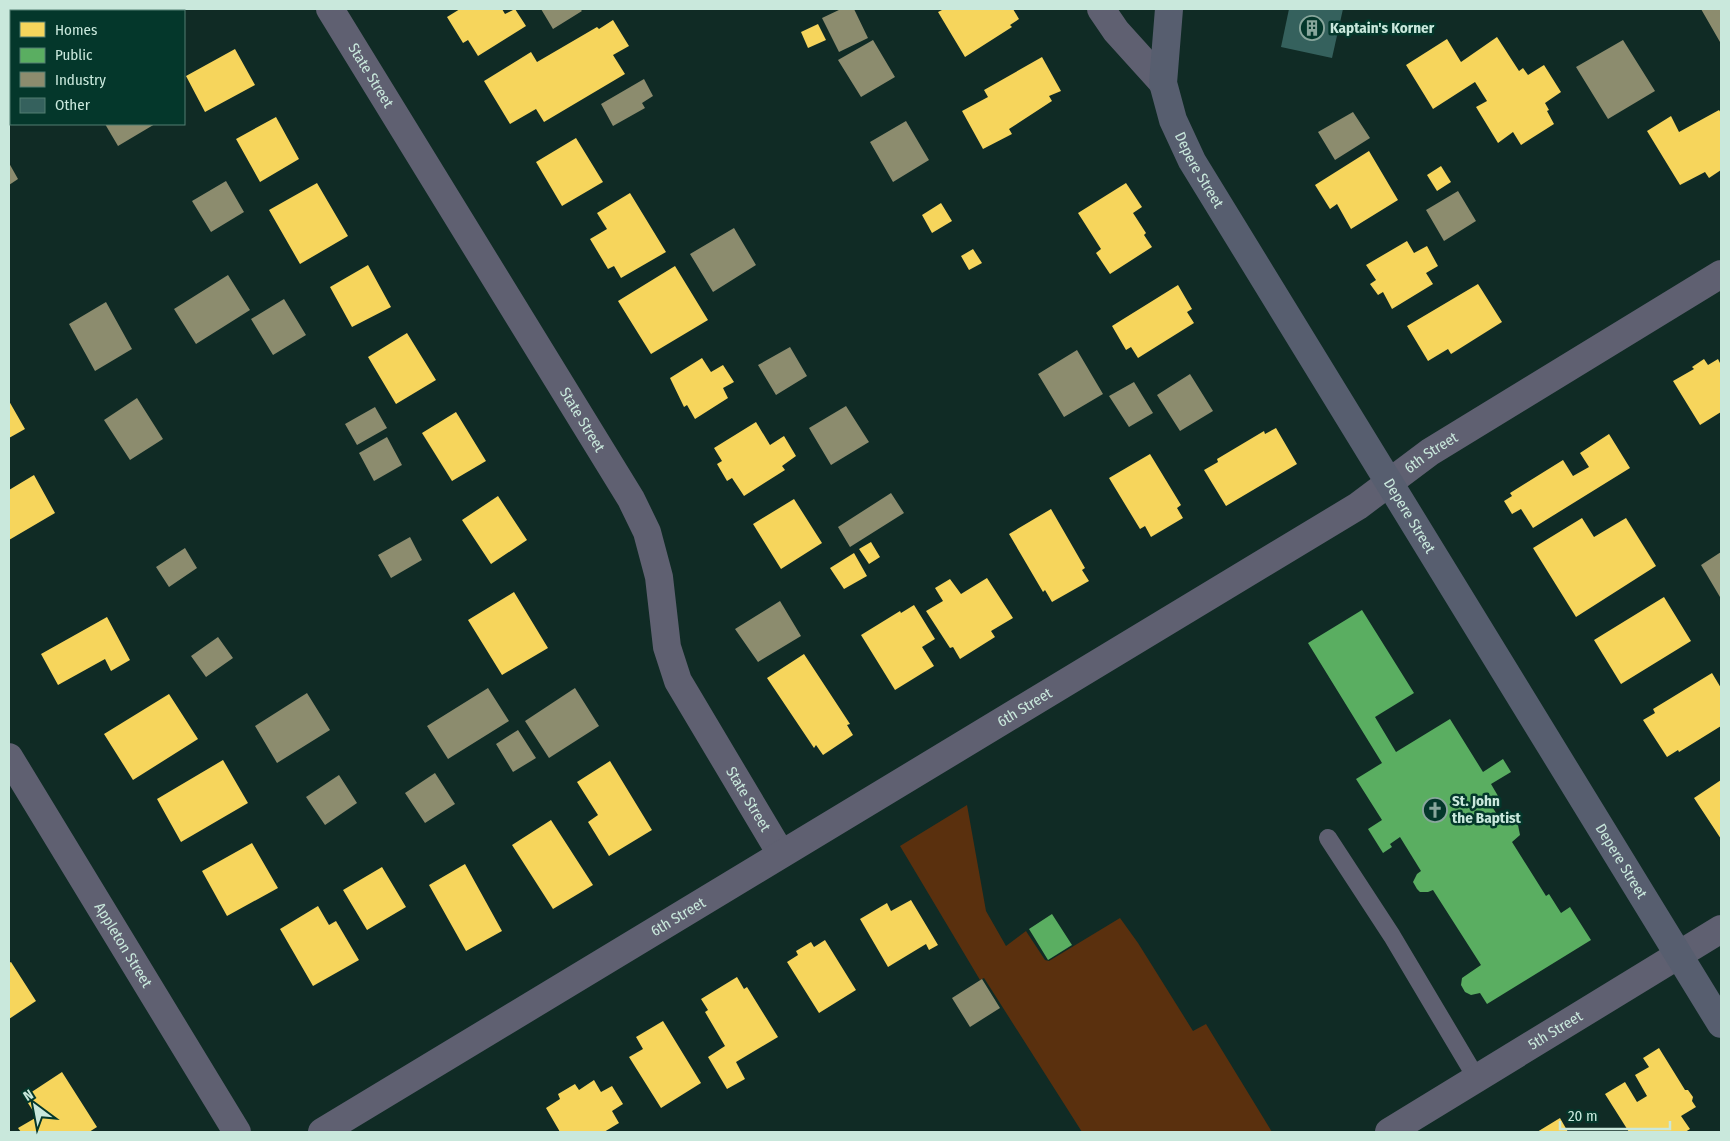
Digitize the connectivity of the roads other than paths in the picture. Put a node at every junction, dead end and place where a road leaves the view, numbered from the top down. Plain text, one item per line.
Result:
1 (330, 9) edge
2 (1101, 9) edge
3 (1169, 9) edge
4 (1163, 83) junction
5 (1721, 274) edge
6 (1389, 484) junction
7 (9, 758) edge
8 (1328, 838) dead end
9 (781, 854) junction
10 (1721, 929) edge
11 (1678, 955) junction
12 (1721, 1024) edge
13 (1477, 1078) junction
14 (237, 1132) edge
15 (322, 1132) edge
16 (1389, 1132) edge

1 - 9 street, State Street
2 - 4 street, Depere Street
3 - 4 main road
4 - 6 main road, Depere Street
5 - 6 street, 6th Street
6 - 9 street, 6th Street
6 - 11 main road, Depere Street
7 - 14 street, Appleton Street
8 - 13 lane
9 - 15 street, 6th Street
10 - 11 street, 5th Street
11 - 12 main road, Depere Street
11 - 13 street, 5th Street
13 - 16 street, 5th Street

